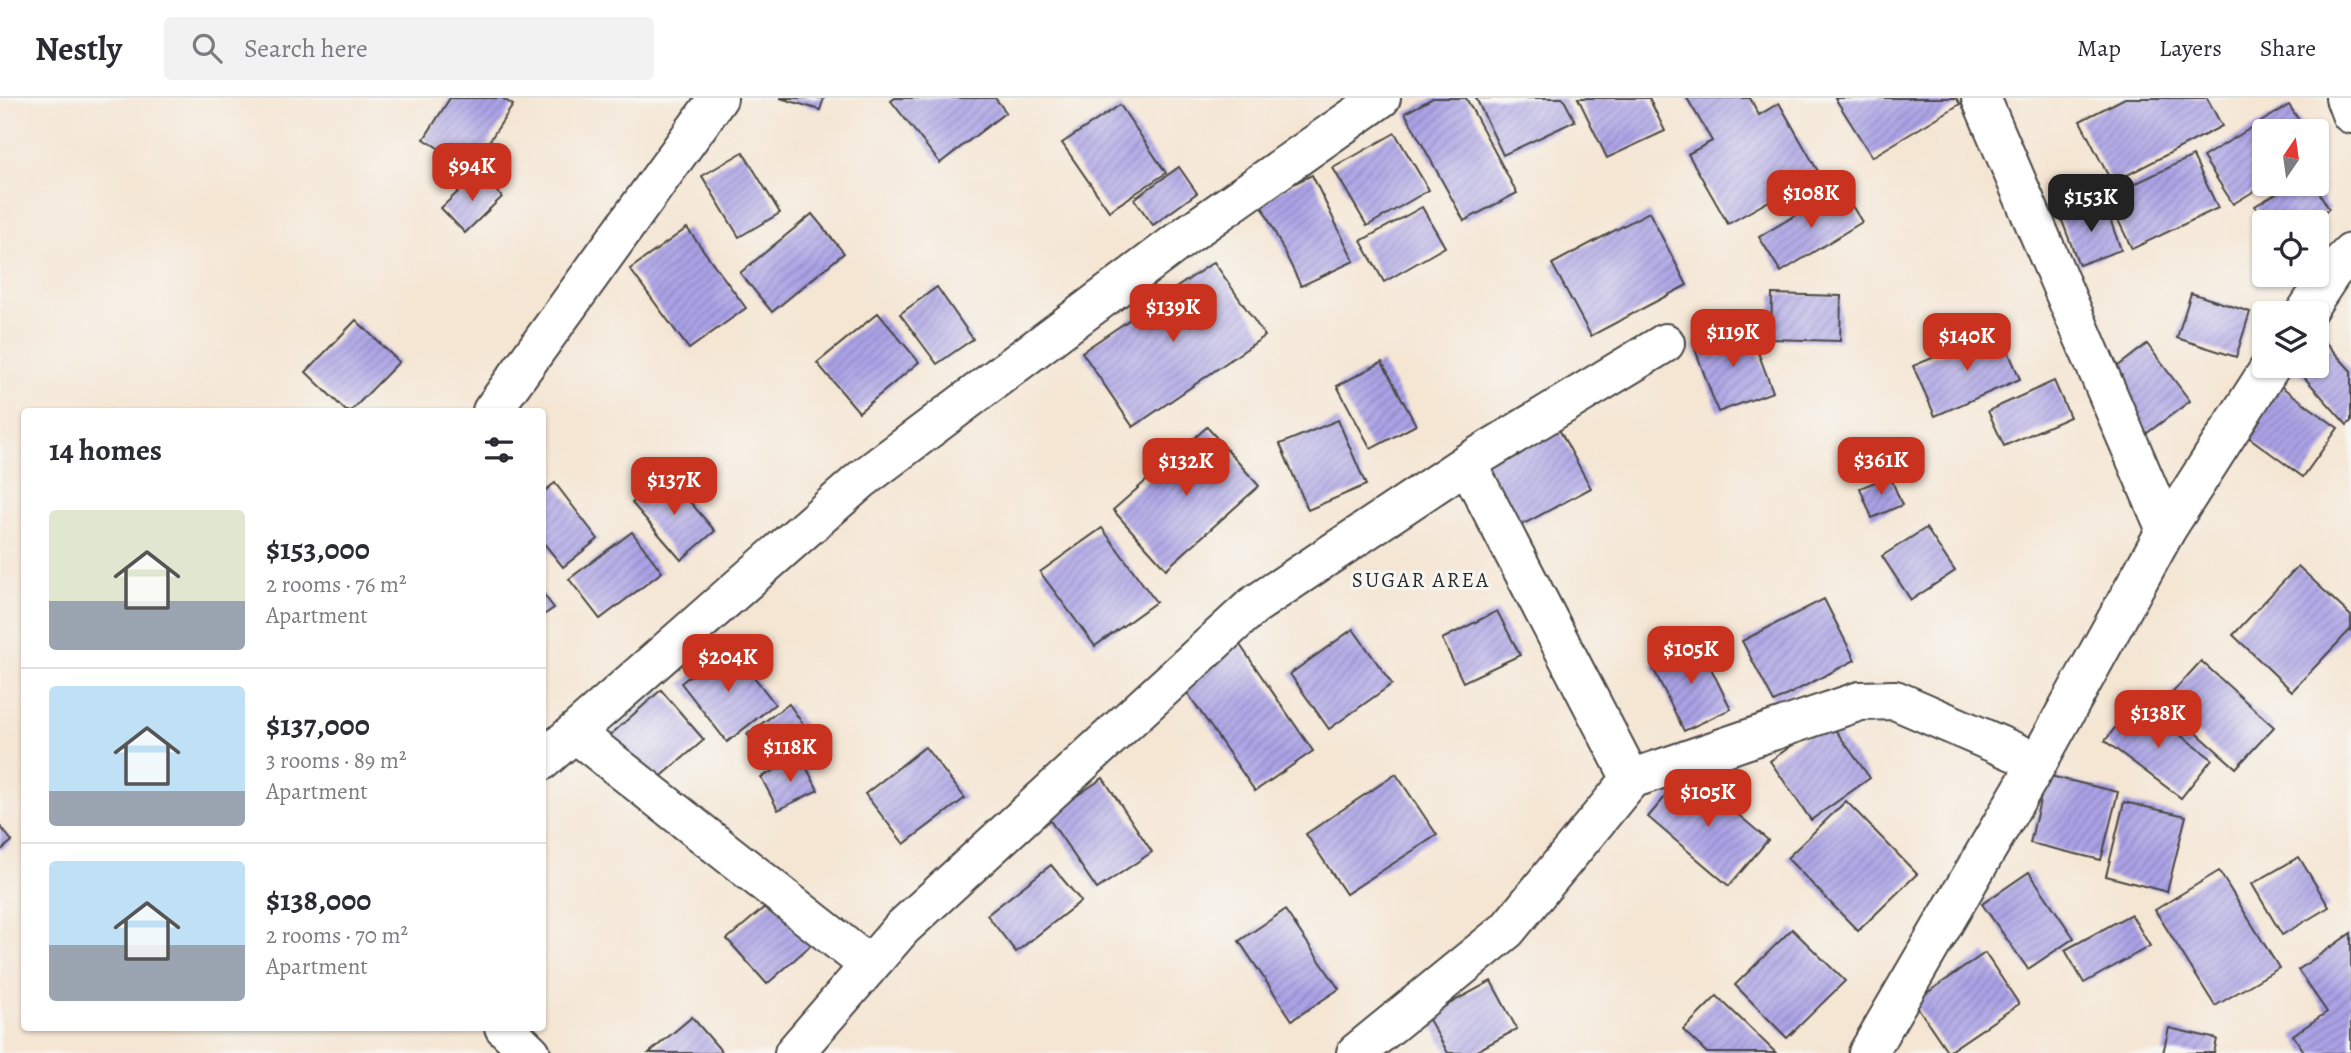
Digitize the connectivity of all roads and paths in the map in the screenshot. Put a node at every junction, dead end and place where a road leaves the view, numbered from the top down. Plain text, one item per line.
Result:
1 (719, 98) edge
2 (1381, 98) edge
3 (1981, 98) edge
4 (2346, 98) edge
5 (2351, 114) edge
6 (2351, 253) edge
7 (2313, 301) edge
8 (1665, 343) dead end
9 (2263, 378) edge
10 (494, 408) edge
11 (1467, 463) junction
12 (2166, 530) junction
13 (575, 733) junction
14 (546, 758) edge
15 (2038, 762) junction
16 (1631, 779) junction
17 (869, 965) junction
18 (508, 1031) edge
19 (530, 1053) edge
20 (794, 1053) edge
21 (1356, 1053) edge
22 (1868, 1053) edge

1 - 10 street
2 - 13 street
3 - 12 street
4 - 5 street
6 - 7 street
8 - 11 street
9 - 12 street
11 - 16 street
11 - 17 street
12 - 15 street
13 - 14 street
13 - 17 street
15 - 16 street
15 - 22 street
16 - 21 street
17 - 20 street
18 - 19 street

